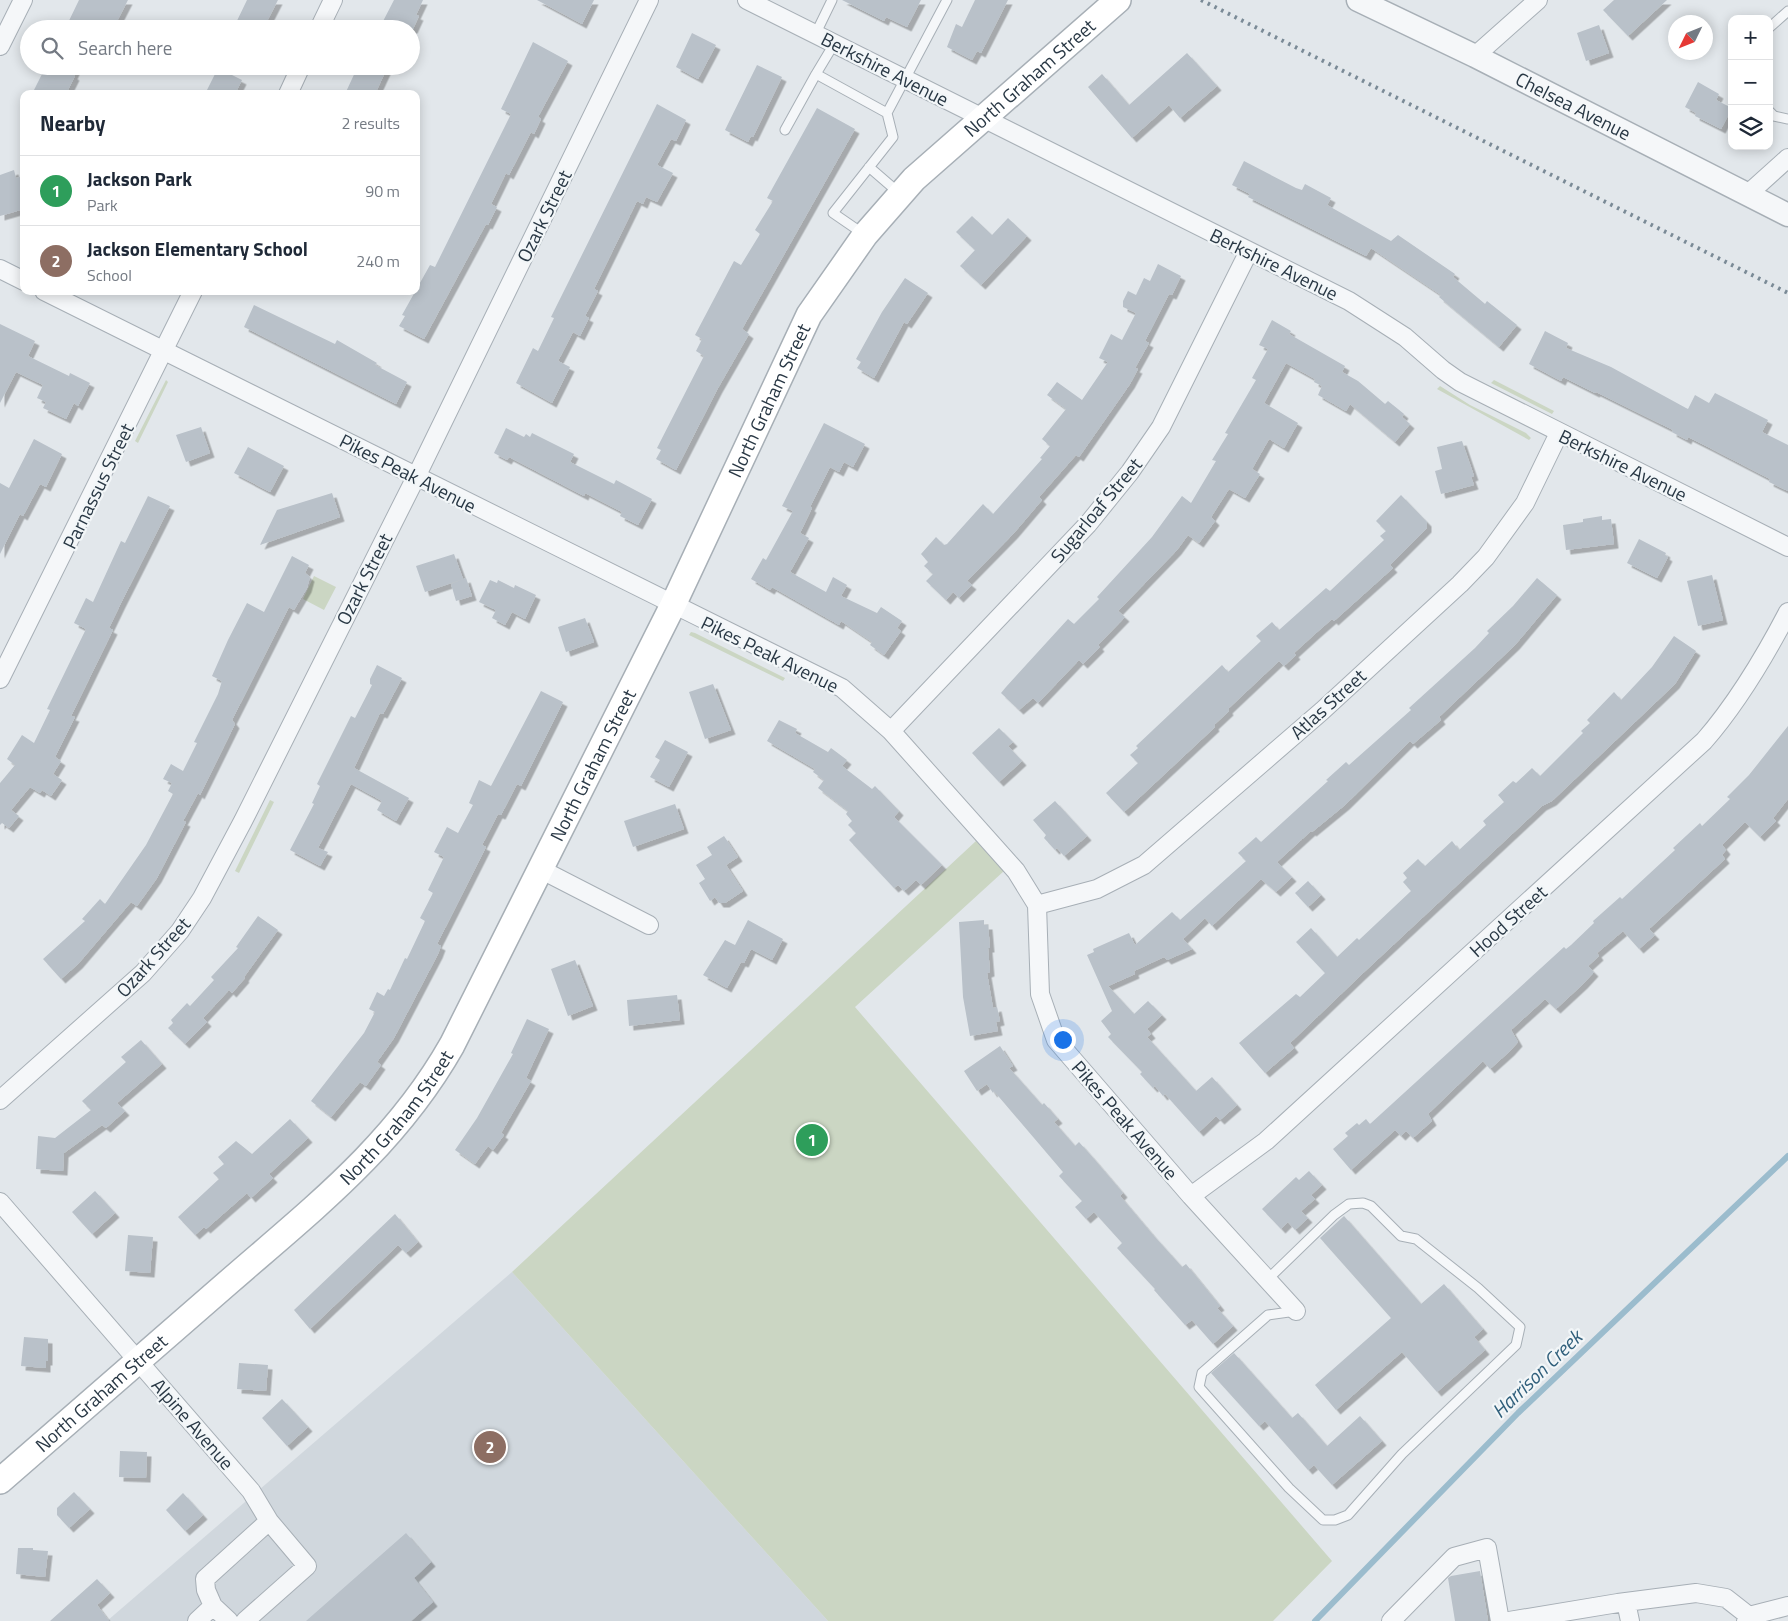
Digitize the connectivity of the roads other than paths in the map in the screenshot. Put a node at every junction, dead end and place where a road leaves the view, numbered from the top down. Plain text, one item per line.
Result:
1 (23, 0) edge
2 (333, 0) edge
3 (649, 0) edge
4 (747, 0) edge
5 (832, 0) edge
6 (947, 0) edge
7 (1118, 0) edge
8 (1358, 0) edge
9 (1538, 0) edge
10 (1788, 11) edge
11 (323, 20) edge
12 (1773, 24) edge
13 (815, 34) junction
14 (834, 44) junction
15 (0, 46) edge
16 (1475, 56) junction
17 (816, 74) junction
18 (297, 75) edge
19 (906, 79) junction
20 (290, 90) edge
21 (887, 113) junction
22 (1773, 115) edge
23 (1788, 119) edge
24 (984, 120) junction
25 (785, 130) dead end
26 (1788, 158) edge
27 (869, 167) junction
28 (900, 194) junction
29 (1748, 194) junction
30 (1788, 215) edge
31 (865, 235) junction
32 (1249, 251) junction
33 (0, 269) edge
34 (20, 279) edge
35 (52, 295) edge
36 (191, 295) edge
37 (164, 351) junction
38 (1559, 433) junction
39 (416, 477) junction
40 (1788, 547) edge
41 (673, 606) junction
42 (1788, 612) edge
43 (0, 679) edge
44 (891, 731) junction
45 (540, 869) junction
46 (1037, 905) junction
47 (649, 925) dead end
48 (0, 1100) edge
49 (1191, 1196) junction
50 (0, 1202) edge
51 (1267, 1280) junction
52 (1296, 1312) joint
53 (138, 1361) junction
54 (0, 1481) edge
55 (269, 1521) junction
56 (1626, 1602) junction
57 (213, 1606) junction
58 (1788, 1606) edge
59 (1747, 1618) edge
60 (197, 1621) edge
61 (229, 1621) edge
62 (245, 1621) edge
63 (1391, 1621) edge
64 (1500, 1621) edge
65 (1509, 1621) edge
66 (1630, 1621) edge

1 - 15 street
2 - 11 street
3 - 39 street, Ozark Street
4 - 13 street, Berkshire Avenue
5 - 13 lane
6 - 19 lane
7 - 24 main road, North Graham Street
8 - 16 street, Chelsea Avenue
9 - 16 street
10 - 12 lane
13 - 14 street, Berkshire Avenue
14 - 17 lane
14 - 19 street, Berkshire Avenue
16 - 29 street, Chelsea Avenue
17 - 21 lane
17 - 25 lane
18 - 20 street
19 - 21 lane
19 - 24 street, Berkshire Avenue
21 - 27 lane
22 - 23 lane
24 - 28 main road, North Graham Street
24 - 32 street, Berkshire Avenue
26 - 29 street
27 - 28 lane
27 - 31 lane
28 - 31 main road, North Graham Street
29 - 30 street, Chelsea Avenue
31 - 41 main road, North Graham Street
32 - 38 street, Berkshire Avenue
32 - 44 street, Sugarloaf Street
33 - 34 street
35 - 37 street, Pikes Peak Avenue
36 - 37 street, Parnassus Street
37 - 39 street, Pikes Peak Avenue
37 - 43 street, Parnassus Street
38 - 40 street, Berkshire Avenue
38 - 46 street, Atlas Street
39 - 41 street, Pikes Peak Avenue
39 - 48 street, Ozark Street
41 - 44 street, Pikes Peak Avenue
41 - 45 main road, North Graham Street
42 - 49 street, Hood Street
44 - 46 street, Pikes Peak Avenue
45 - 47 street
45 - 53 main road, North Graham Street
46 - 49 street, Pikes Peak Avenue
49 - 51 street, Pikes Peak Avenue
50 - 53 street, Alpine Avenue
51 - 52 street, Pikes Peak Avenue
51 - 52 lane
53 - 54 main road, North Graham Street
53 - 55 street, Alpine Avenue
55 - 57 street
55 - 62 street, Alpine Avenue
56 - 59 street
56 - 65 street
56 - 66 street
57 - 60 street
57 - 61 street
58 - 59 street
63 - 64 street

